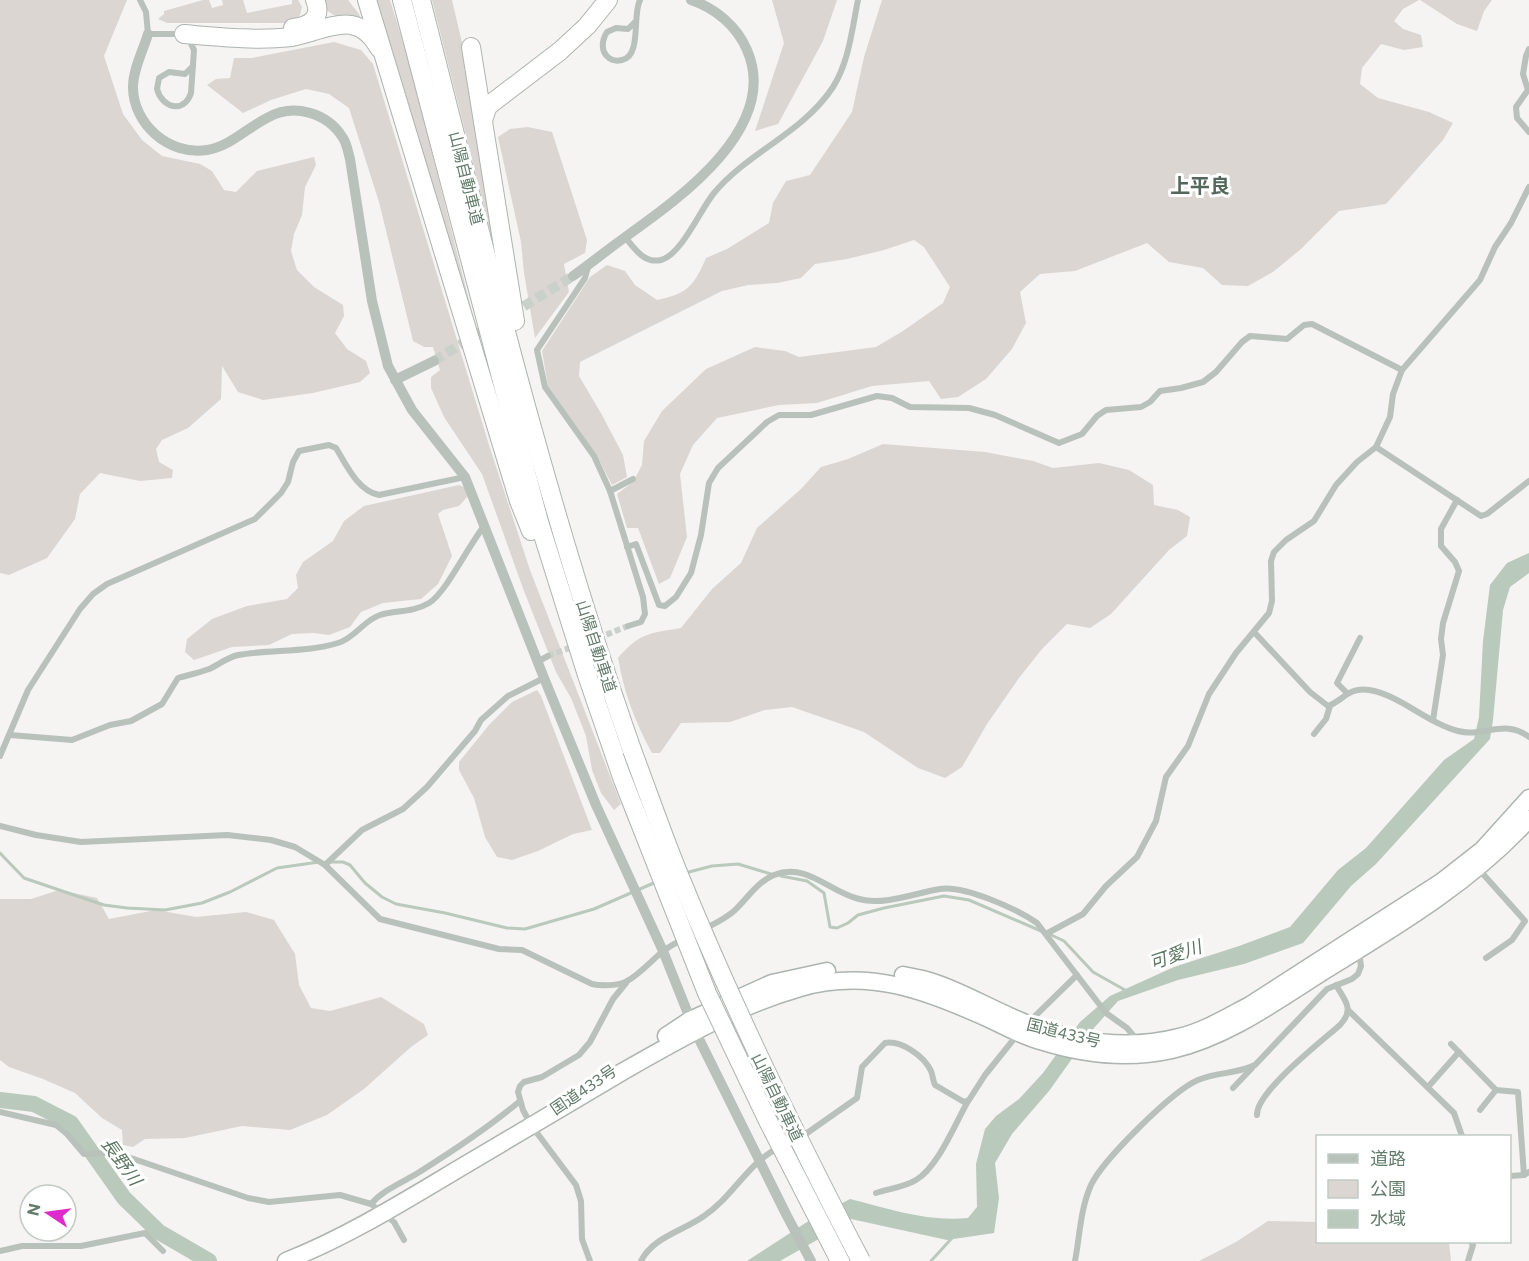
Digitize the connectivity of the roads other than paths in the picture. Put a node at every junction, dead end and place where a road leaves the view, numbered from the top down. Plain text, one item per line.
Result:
1 (141, 0) edge
2 (315, 0) edge
3 (367, 0) edge
4 (402, 0) edge
5 (421, 0) edge
6 (606, 0) edge
7 (640, 0) edge
8 (691, 0) edge
9 (858, 0) edge
10 (635, 22) junction
11 (148, 34) junction
12 (184, 34) junction
13 (471, 47) dead end
14 (1529, 49) edge
15 (387, 63) junction
16 (193, 66) junction
17 (476, 80) junction
18 (483, 120) junction
19 (1529, 132) edge
20 (1529, 187) edge
21 (625, 237) junction
22 (588, 266) junction
23 (573, 276) tunnel mouth
24 (434, 361) tunnel mouth
25 (1402, 370) junction
26 (395, 380) junction
27 (1376, 447) junction
28 (465, 477) junction
29 (633, 478) dead end
30 (1529, 481) edge
31 (610, 491) junction
32 (1457, 500) junction
33 (485, 525) junction
34 (627, 547) junction
35 (573, 571) junction
36 (628, 626) tunnel mouth
37 (1254, 632) junction
38 (1360, 638) dead end
39 (548, 656) tunnel mouth
40 (537, 662) junction
41 (587, 675) junction
42 (544, 678) junction
43 (1347, 693) junction
44 (1330, 706) junction
45 (1433, 720) junction
46 (1314, 734) dead end
47 (10, 735) junction
48 (1529, 736) edge
49 (0, 756) edge
50 (1529, 798) edge
51 (1529, 819) edge
52 (0, 826) edge
53 (325, 865) junction
54 (1483, 874) dead end
55 (1046, 934) junction
56 (1355, 944) junction
57 (663, 951) junction
58 (1486, 958) dead end
59 (1077, 975) junction
60 (626, 983) junction
61 (1336, 985) junction
62 (1349, 1011) junction
63 (693, 1026) junction
64 (1022, 1028) junction
65 (1141, 1043) junction
66 (1451, 1044) dead end
67 (1085, 1046) junction
68 (1459, 1052) junction
69 (1255, 1065) junction
70 (1428, 1087) junction
71 (1233, 1088) dead end
72 (1496, 1090) junction
73 (969, 1100) junction
74 (520, 1101) junction
75 (1480, 1110) dead end
76 (0, 1112) edge
77 (1257, 1115) dead end
78 (533, 1124) junction
79 (1461, 1135) edge
80 (759, 1161) junction
81 (1527, 1173) edge
82 (1511, 1176) edge
83 (876, 1193) dead end
84 (377, 1209) junction
85 (404, 1240) dead end
86 (1471, 1243) edge
87 (0, 1251) edge
88 (164, 1251) dead end
89 (286, 1261) edge
90 (590, 1261) edge
91 (641, 1261) edge
92 (811, 1261) edge
93 (840, 1261) edge
94 (861, 1261) edge
95 (1075, 1261) edge
96 (1468, 1261) edge

1 - 11 street
2 - 12 highway
3 - 15 highway
4 - 41 highway, 山陽自動車道
5 - 35 highway, 山陽自動車道
6 - 17 highway
6 - 18 highway
7 - 10 street
8 - 21 street
9 - 21 street
10 - 10 street
11 - 12 street
11 - 26 street
12 - 15 highway
12 - 16 street
13 - 17 highway
14 - 19 street
15 - 41 highway
16 - 16 street
17 - 18 highway
18 - 35 highway
20 - 25 street
21 - 22 street
22 - 23 street
22 - 31 street
24 - 26 street
25 - 27 street
25 - 34 street
26 - 28 street
27 - 32 street
27 - 37 street
28 - 33 street
28 - 47 street
29 - 31 street
30 - 32 street
31 - 34 street
32 - 45 street
33 - 40 street
33 - 47 street
34 - 36 street
35 - 94 highway, 山陽自動車道, bridge
37 - 44 street
37 - 55 street
38 - 43 street
39 - 40 street
40 - 42 street
41 - 93 highway, 山陽自動車道, bridge
42 - 53 street
42 - 57 street
43 - 44 street
43 - 45 street
44 - 46 street
45 - 48 street
47 - 49 street
50 - 56 highway, 国道433号
51 - 56 highway, 国道433号
52 - 53 street
53 - 60 street
54 - 58 street
55 - 57 street
55 - 59 street
56 - 61 street
56 - 65 highway, 国道433号
56 - 67 highway, 国道433号
57 - 60 street
57 - 63 street
59 - 64 street
59 - 65 street
60 - 74 street
61 - 62 street
61 - 69 street
62 - 70 street
62 - 77 street
63 - 64 highway, 国道433号
63 - 78 highway, 国道433号
63 - 80 street
64 - 67 highway, 国道433号
64 - 73 street
65 - 67 highway, 国道433号
66 - 68 street
68 - 70 street
68 - 72 street
69 - 71 street
69 - 95 street
70 - 79 street
72 - 75 street
72 - 81 street
73 - 80 street
73 - 83 street
74 - 78 street
74 - 84 street
76 - 84 street
78 - 84 highway, 国道433号
78 - 90 street
80 - 91 street
80 - 92 street
81 - 82 street
84 - 85 street
84 - 89 highway, 国道433号
86 - 96 street
87 - 88 street

